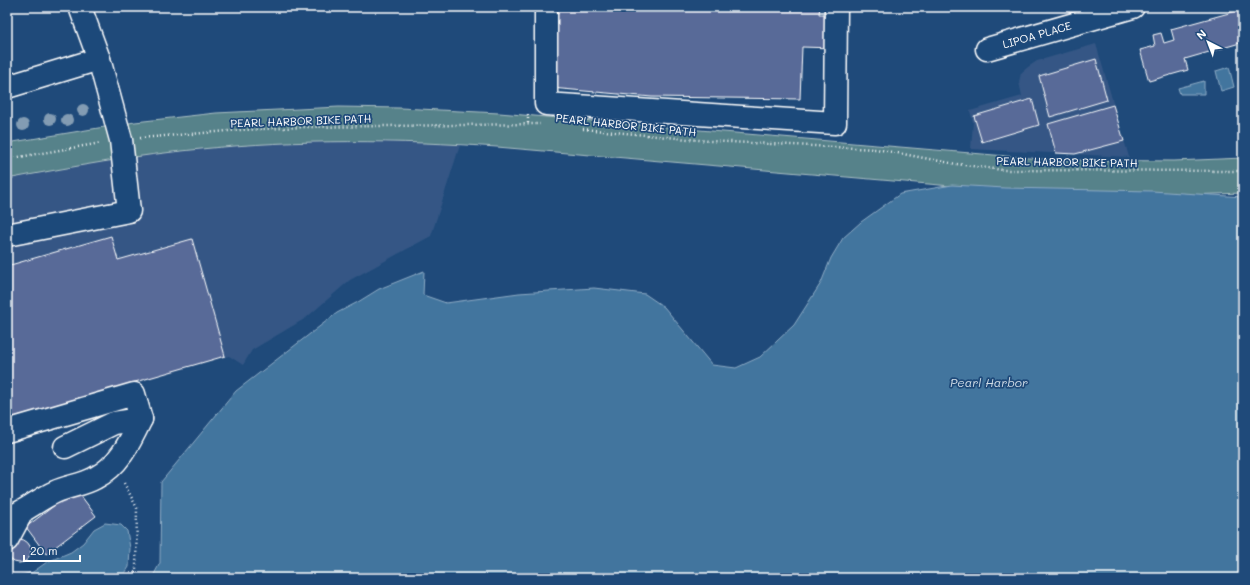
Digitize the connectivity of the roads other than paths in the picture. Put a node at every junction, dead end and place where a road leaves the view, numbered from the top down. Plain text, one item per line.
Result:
1 (80, 7) edge
2 (546, 7) edge
3 (836, 7) edge
4 (1133, 7) edge
5 (987, 49) dead end
6 (99, 59) junction
7 (7, 87) edge
8 (7, 235) edge
9 (141, 419) junction
10 (7, 431) edge
11 (65, 447) dead end
12 (14, 516) edge
13 (7, 540) edge

1 - 6 street
2 - 3 street
4 - 5 street, LIPOA PLACE
6 - 7 street
6 - 8 street
9 - 10 street
9 - 11 street
9 - 12 street
12 - 13 street

